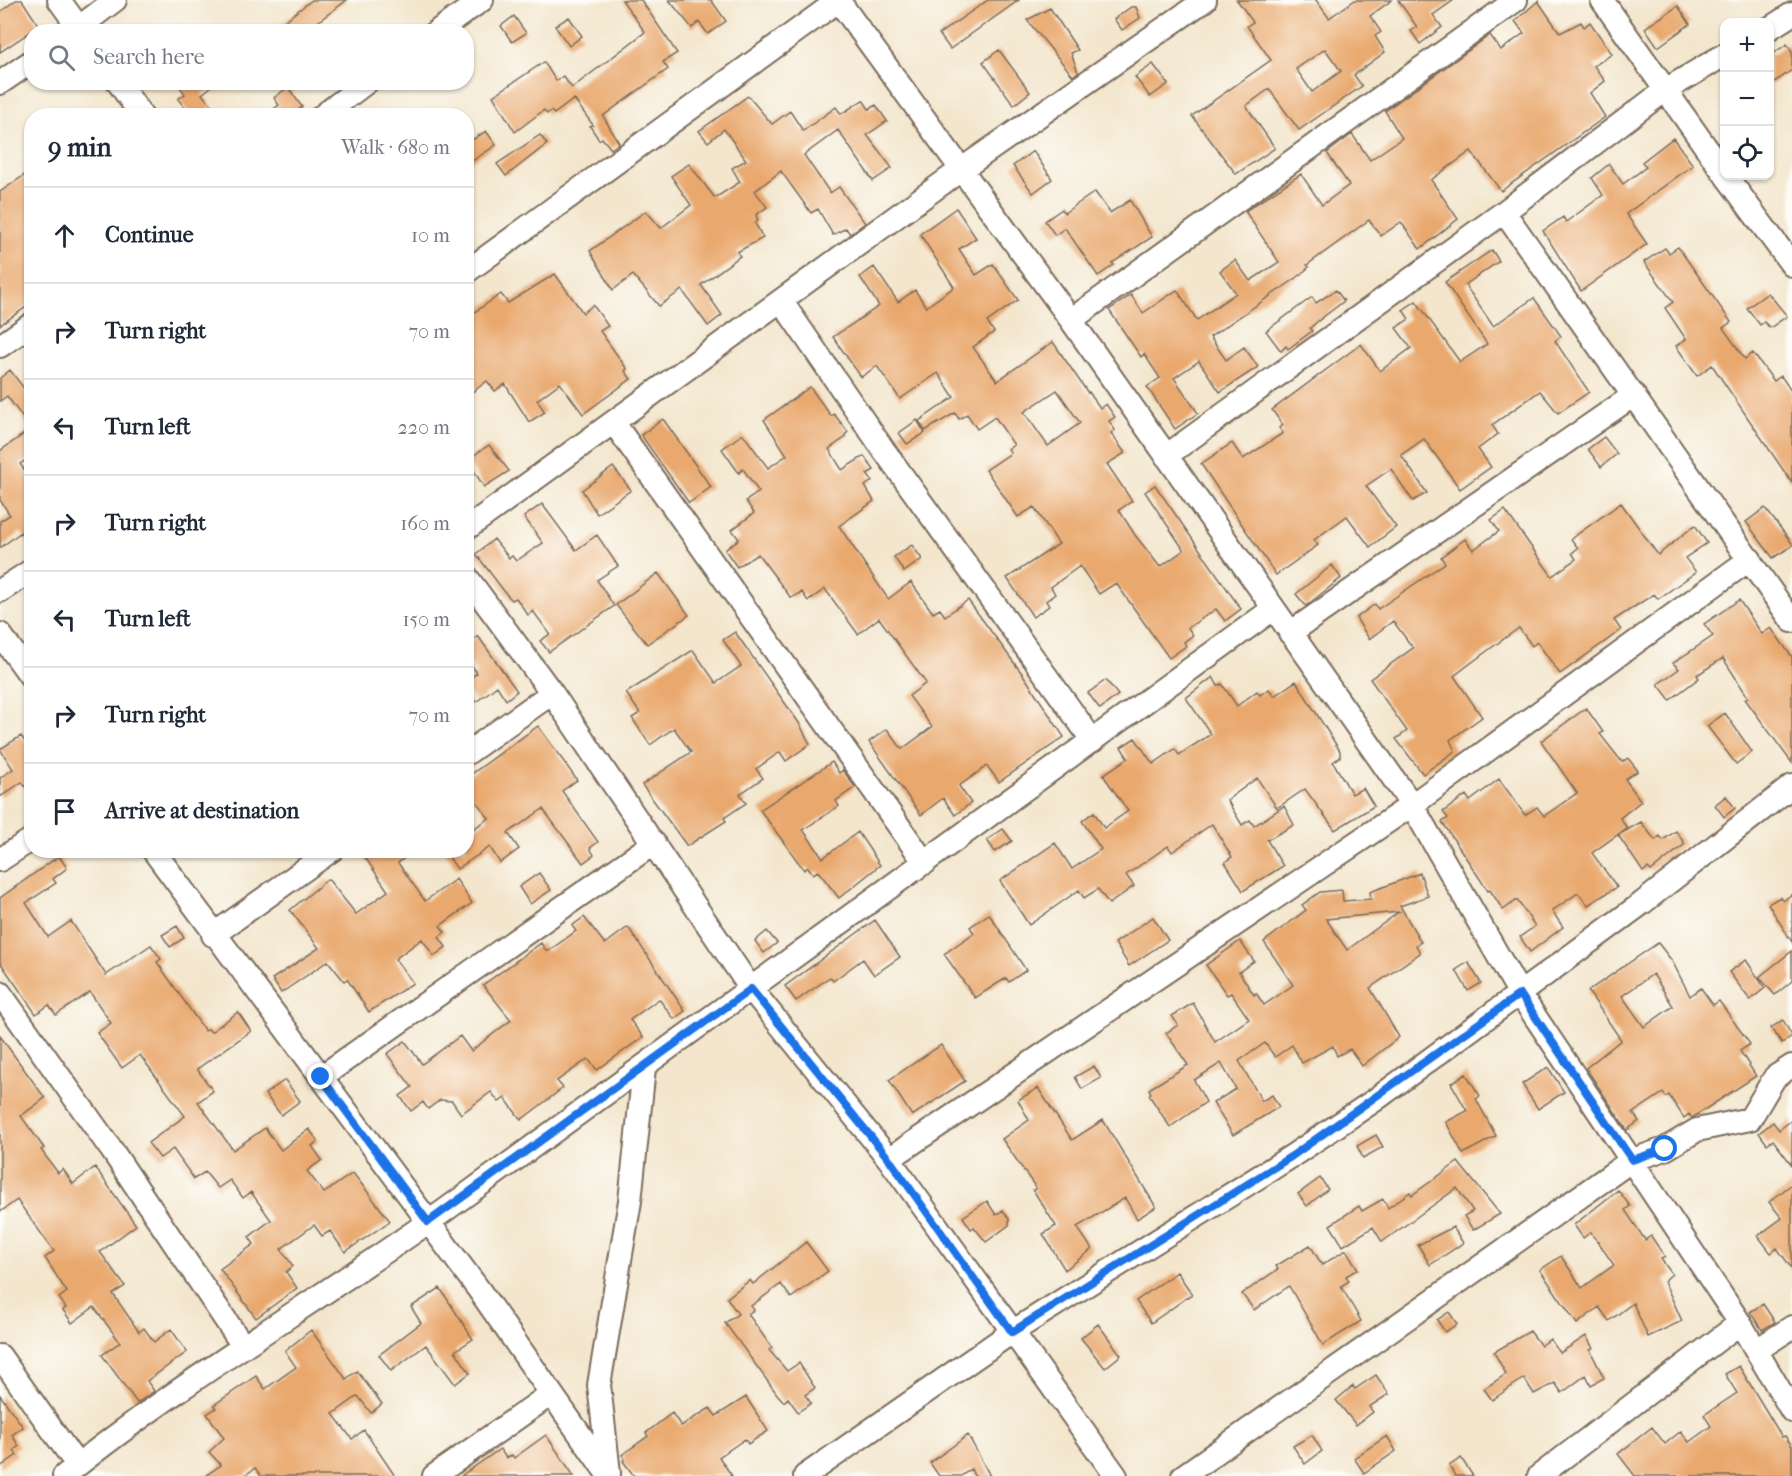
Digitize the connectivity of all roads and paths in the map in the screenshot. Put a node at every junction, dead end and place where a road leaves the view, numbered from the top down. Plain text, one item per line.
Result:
1 (59, 0) edge
2 (116, 0) edge
3 (482, 0) edge
4 (838, 0) edge
5 (1205, 0) edge
6 (1516, 0) edge
7 (1602, 0) edge
8 (1792, 14) edge
9 (74, 24) edge
10 (86, 24) edge
11 (448, 24) edge
12 (1774, 25) edge
13 (1720, 58) edge
14 (24, 66) edge
15 (0, 83) edge
16 (124, 90) edge
17 (356, 90) edge
18 (1664, 91) junction
19 (136, 108) edge
20 (333, 108) edge
21 (1720, 167) edge
22 (962, 169) junction
23 (1729, 180) edge
24 (1504, 212) junction
25 (1792, 265) edge
26 (474, 266) edge
27 (782, 302) junction
28 (1071, 320) junction
29 (24, 330) edge
30 (0, 346) edge
31 (1634, 395) junction
32 (614, 423) junction
33 (1166, 456) junction
34 (474, 523) edge
35 (1749, 559) junction
36 (24, 575) edge
37 (474, 587) edge
38 (0, 591) edge
39 (1273, 609) junction
40 (1792, 621) edge
41 (1290, 633) junction
42 (0, 634) edge
43 (24, 667) edge
44 (552, 693) junction
45 (1093, 741) junction
46 (474, 748) edge
47 (1792, 786) edge
48 (1412, 805) junction
49 (654, 843) junction
50 (24, 844) edge
51 (159, 858) edge
52 (321, 858) edge
53 (0, 860) edge
54 (925, 862) junction
55 (213, 935) junction
56 (751, 989) junction
57 (0, 993) edge
58 (1520, 994) junction
59 (1792, 1066) edge
60 (644, 1068) junction
61 (321, 1077) junction
62 (889, 1159) junction
63 (1632, 1160) junction
64 (428, 1222) junction
65 (1740, 1323) junction
66 (1792, 1327) edge
67 (1012, 1332) junction
68 (243, 1346) junction
69 (1757, 1350) junction
70 (0, 1356) edge
71 (551, 1394) junction
72 (1792, 1411) edge
73 (70, 1471) edge
74 (434, 1476) edge
75 (609, 1476) edge
76 (805, 1476) edge
77 (1116, 1476) edge
78 (1183, 1476) edge
79 (1539, 1476) edge

1 - 9 street
2 - 10 street
3 - 11 street
4 - 22 street
4 - 26 street
5 - 22 street
6 - 28 street
7 - 18 street
8 - 12 street
13 - 18 street
14 - 15 street
16 - 19 street
17 - 20 street
18 - 21 street
18 - 24 street
22 - 27 street
22 - 28 street
23 - 25 street
24 - 31 street
24 - 33 street
27 - 32 street
27 - 45 street
28 - 33 street
29 - 30 street
31 - 35 street
31 - 41 street
32 - 34 street
32 - 54 street
33 - 39 street
35 - 40 street
35 - 48 street
36 - 38 street
37 - 44 street
39 - 41 street
39 - 45 street
41 - 48 street
42 - 43 street
44 - 46 street
44 - 49 street
45 - 54 street
47 - 58 street
48 - 58 street
48 - 62 street
49 - 56 street
49 - 61 street
50 - 53 street
51 - 55 street
52 - 55 street
54 - 56 street
55 - 61 street
56 - 60 street
56 - 62 street
57 - 68 street
58 - 63 street
58 - 67 street
59 - 63 street
60 - 64 street
60 - 75 street
61 - 64 street
62 - 67 street
63 - 65 street
63 - 78 street
64 - 68 street
64 - 71 street
65 - 69 street
65 - 79 street
66 - 69 street
67 - 76 street
67 - 77 street
68 - 73 street
69 - 72 street
70 - 73 street
71 - 74 street
71 - 75 street

